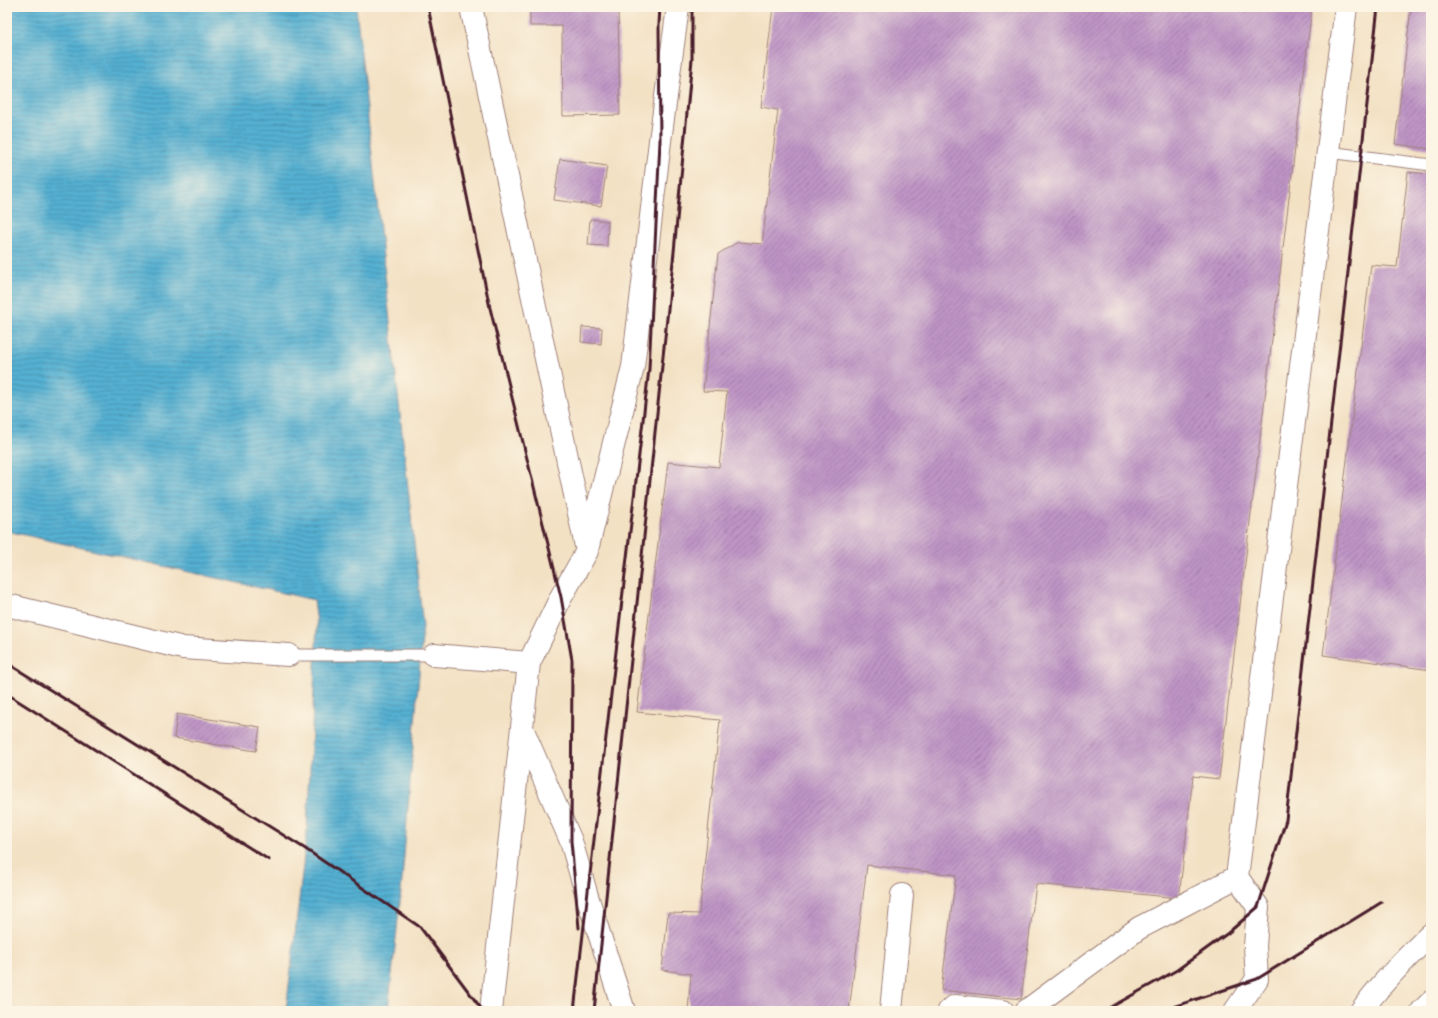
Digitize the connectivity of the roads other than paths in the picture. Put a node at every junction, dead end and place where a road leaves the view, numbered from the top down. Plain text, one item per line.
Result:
1 (471, 7) edge
2 (678, 7) edge
3 (1346, 7) edge
4 (1328, 152) junction
5 (1431, 165) edge
6 (587, 551) junction
7 (7, 605) edge
8 (289, 655) joint
9 (434, 655) joint
10 (529, 662) junction
11 (522, 728) junction
12 (1237, 877) junction
13 (902, 895) dead end
14 (1431, 934) edge
15 (1431, 1002) edge
16 (491, 1011) edge
17 (624, 1011) edge
18 (891, 1011) edge
19 (949, 1011) edge
20 (1003, 1011) edge
21 (1026, 1011) edge
22 (1235, 1011) edge
23 (1361, 1011) edge
24 (1422, 1011) edge

1 - 6 street
2 - 6 street
3 - 4 street
4 - 5 lane
4 - 12 street
6 - 10 street
7 - 8 street
8 - 9 lane
9 - 10 street
10 - 11 street
11 - 16 street
11 - 17 street
12 - 21 street
12 - 22 street
13 - 18 street
14 - 23 street
15 - 24 street
19 - 20 street

